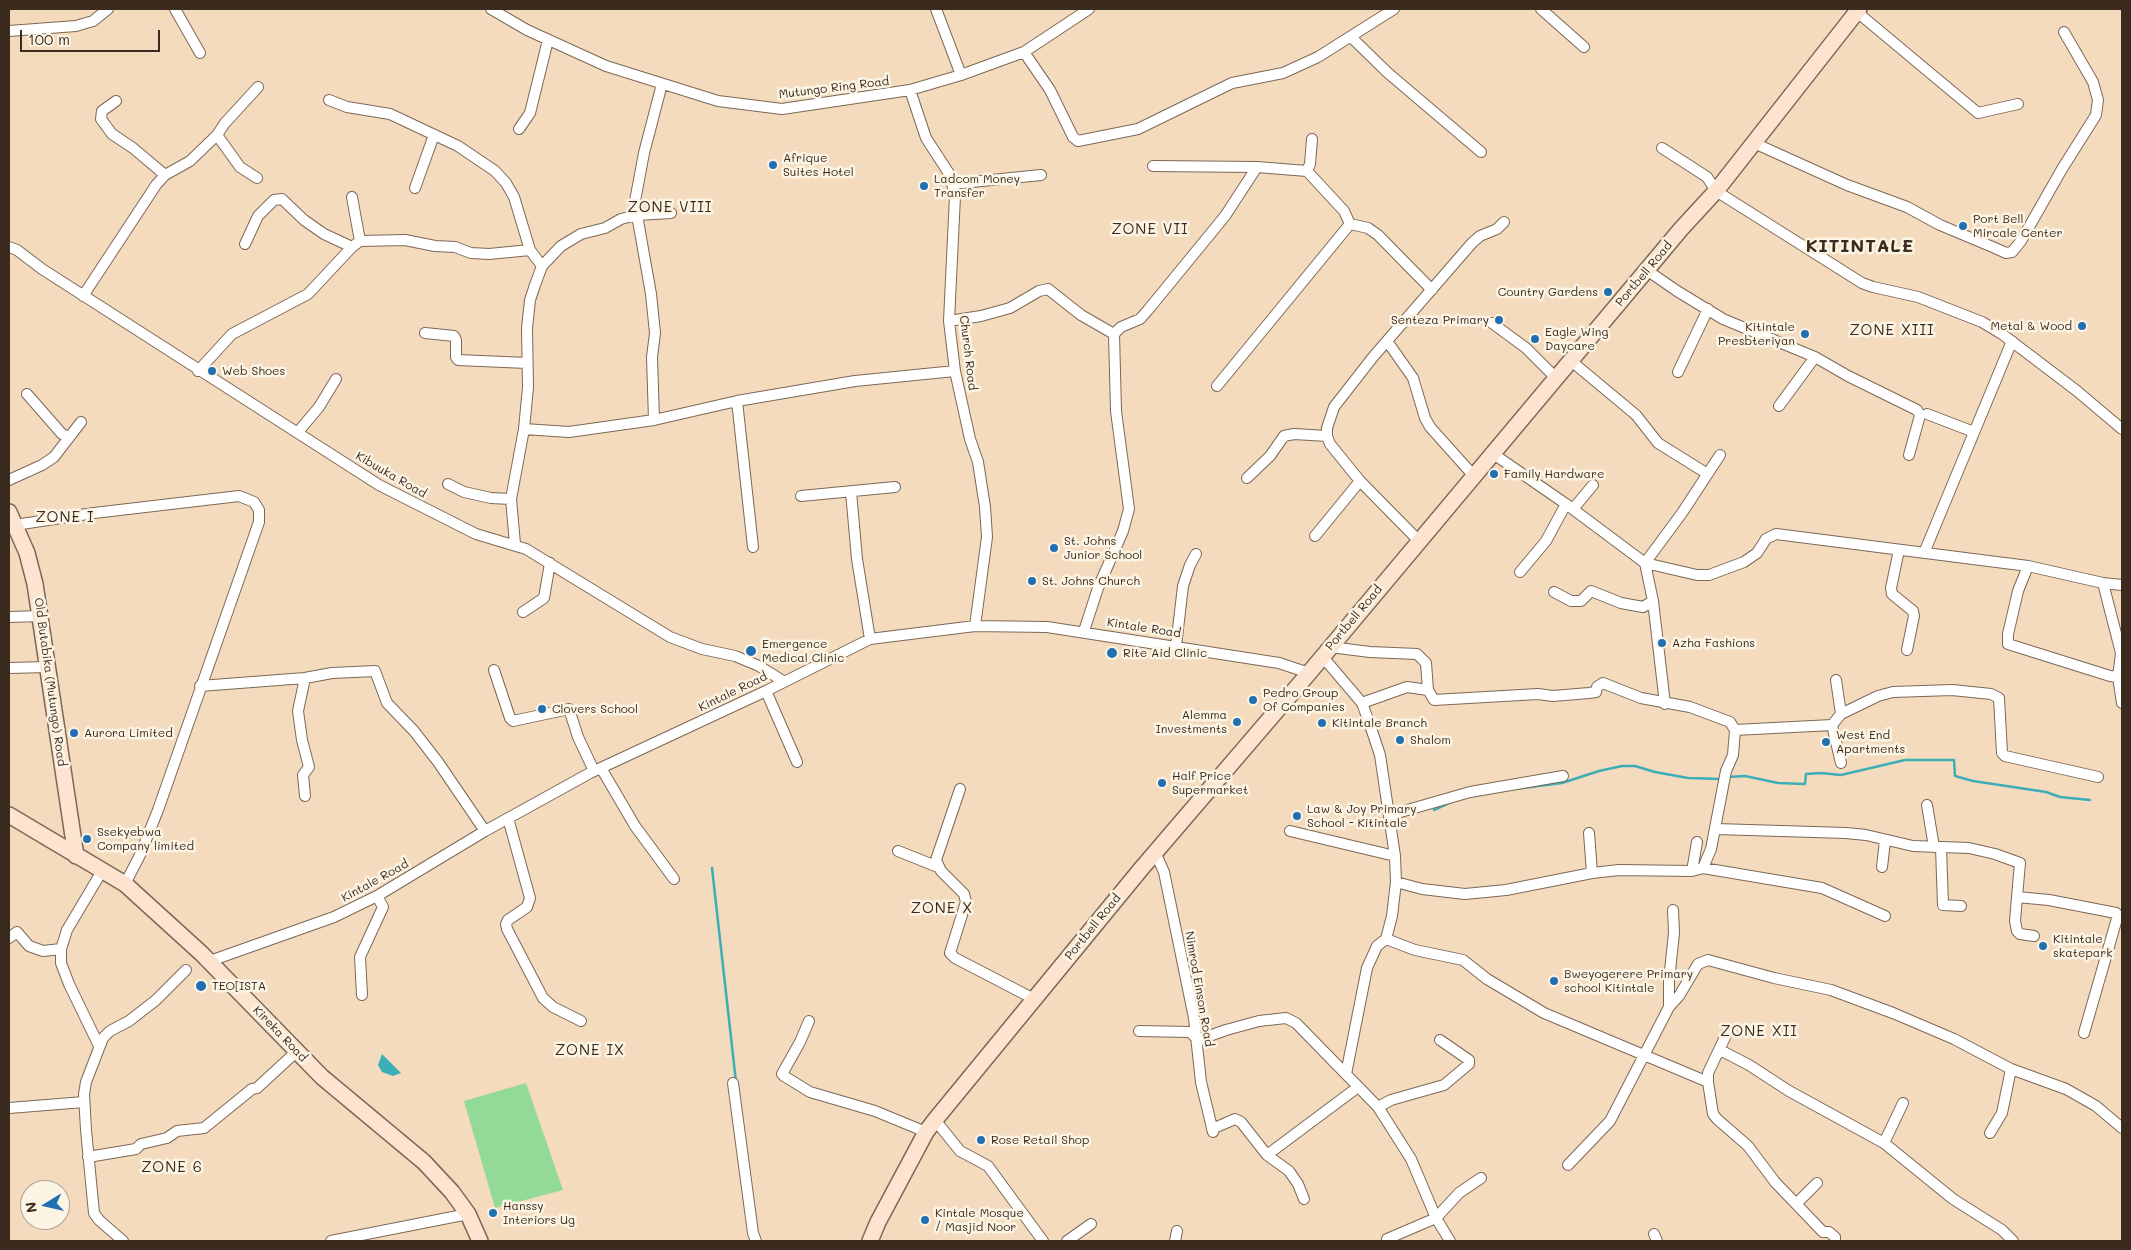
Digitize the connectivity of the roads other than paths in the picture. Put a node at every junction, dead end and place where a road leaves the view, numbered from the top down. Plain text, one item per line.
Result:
1 (108, 9) edge
2 (174, 9) edge
3 (936, 9) edge
4 (1089, 9) edge
5 (1394, 9) edge
6 (1541, 9) edge
7 (495, 10) edge
8 (1858, 10) edge
9 (9, 31) edge
10 (2064, 32) dead end
11 (1351, 37) junction
12 (548, 40) junction
13 (1584, 48) dead end
14 (1024, 52) junction
15 (200, 53) dead end
16 (961, 75) junction
17 (662, 84) junction
18 (258, 87) dead end
19 (910, 90) junction
20 (329, 100) dead end
21 (116, 102) dead end
22 (2018, 104) dead end
23 (518, 129) dead end
24 (217, 135) junction
25 (434, 135) junction
26 (1312, 139) dead end
27 (1754, 143) junction
28 (1662, 148) dead end
29 (1481, 152) dead end
30 (1153, 166) dead end
31 (1257, 167) junction
32 (1307, 171) junction
33 (164, 175) junction
34 (1041, 175) dead end
35 (257, 178) dead end
36 (952, 184) junction
37 (415, 188) dead end
38 (1716, 191) junction
39 (352, 197) dead end
40 (672, 213) dead end
41 (637, 215) junction
42 (1504, 222) dead end
43 (1350, 224) junction
44 (245, 244) dead end
45 (356, 244) junction
46 (9, 247) edge
47 (530, 250) junction
48 (542, 266) junction
49 (1648, 271) junction
50 (1432, 290) junction
51 (83, 296) junction
52 (1708, 309) junction
53 (949, 321) junction
54 (1492, 323) dead end
55 (425, 333) dead end
56 (1114, 334) junction
57 (2012, 341) junction
58 (1387, 342) junction
59 (1815, 357) junction
60 (1570, 360) junction
61 (527, 363) junction
62 (198, 371) junction
63 (955, 371) junction
64 (1678, 372) dead end
65 (1556, 378) junction
66 (336, 379) dead end
67 (1217, 386) dead end
68 (27, 394) dead end
69 (737, 400) junction
70 (1779, 406) dead end
71 (1927, 414) dead end
72 (654, 420) junction
73 (81, 422) dead end
74 (524, 429) junction
75 (2122, 429) edge
76 (298, 432) junction
77 (1974, 432) junction
78 (1327, 436) junction
79 (69, 438) junction
80 (1492, 453) junction
81 (1720, 455) dead end
82 (1909, 455) dead end
83 (1706, 473) junction
84 (1473, 475) junction
85 (1247, 478) dead end
86 (9, 480) edge
87 (1360, 481) junction
88 (448, 484) dead end
89 (1593, 485) dead end
90 (895, 487) dead end
91 (851, 492) junction
92 (801, 496) dead end
93 (511, 499) junction
94 (1570, 506) junction
95 (12, 518) edge
96 (1315, 536) dead end
97 (1419, 540) junction
98 (515, 544) junction
99 (753, 546) dead end
100 (1899, 550) junction
101 (1924, 553) junction
102 (1196, 554) dead end
103 (550, 563) junction
104 (1645, 563) junction
105 (2028, 566) junction
106 (1520, 572) dead end
107 (2103, 583) junction
108 (2122, 585) edge
109 (1554, 592) dead end
110 (1654, 602) junction
111 (524, 612) dead end
112 (40, 616) junction
113 (9, 617) edge
114 (975, 626) junction
115 (1084, 631) junction
116 (870, 639) junction
117 (1176, 646) junction
118 (1907, 650) dead end
119 (1326, 652) junction
120 (48, 667) junction
121 (9, 668) edge
122 (494, 670) dead end
123 (1309, 673) junction
124 (2118, 677) junction
125 (305, 678) junction
126 (1836, 680) dead end
127 (783, 681) junction
128 (200, 686) junction
129 (1428, 690) junction
130 (766, 691) junction
131 (2122, 703) edge
132 (1362, 704) junction
133 (1665, 704) junction
134 (1841, 714) junction
135 (1832, 725) junction
136 (1735, 730) junction
137 (797, 762) dead end
138 (1841, 763) dead end
139 (597, 770) junction
140 (1563, 776) dead end
141 (2098, 777) dead end
142 (960, 789) dead end
143 (305, 796) dead end
144 (1927, 805) dead end
145 (9, 815) edge
146 (1390, 815) junction
147 (508, 818) junction
148 (1716, 830) junction
149 (485, 831) junction
150 (1290, 831) dead end
151 (1589, 833) dead end
152 (1885, 840) junction
153 (1697, 842) dead end
154 (1937, 847) junction
155 (898, 851) dead end
156 (1155, 852) junction
157 (76, 856) junction
158 (1395, 856) junction
159 (1882, 866) dead end
160 (938, 867) junction
161 (1703, 868) junction
162 (102, 871) junction
163 (1692, 872) junction
164 (1592, 873) junction
165 (674, 879) dead end
166 (1396, 882) junction
167 (125, 884) junction
168 (377, 896) junction
169 (2018, 897) junction
170 (1962, 906) dead end
171 (1673, 910) dead end
172 (1885, 916) dead end
173 (2034, 936) dead end
174 (9, 938) edge
175 (1386, 939) junction
176 (61, 949) junction
177 (210, 961) junction
178 (186, 970) dead end
179 (362, 995) dead end
180 (1034, 1000) junction
181 (1669, 1007) junction
182 (581, 1021) dead end
183 (808, 1021) dead end
184 (1139, 1031) dead end
185 (1728, 1031) dead end
186 (2084, 1034) dead end
187 (1198, 1040) junction
188 (1440, 1040) dead end
189 (99, 1046) junction
190 (1720, 1050) junction
191 (296, 1052) junction
192 (1643, 1055) junction
193 (2011, 1070) junction
194 (1346, 1074) junction
195 (1708, 1082) junction
196 (733, 1083) dead end
197 (1358, 1087) junction
198 (84, 1102) junction
199 (1903, 1103) dead end
200 (1378, 1107) junction
201 (9, 1108) edge
202 (931, 1126) junction
203 (2122, 1128) edge
204 (1990, 1133) dead end
205 (1884, 1143) junction
206 (1267, 1155) junction
207 (88, 1157) junction
208 (1568, 1165) dead end
209 (1481, 1178) dead end
210 (1817, 1183) dead end
211 (1304, 1198) dead end
212 (1796, 1204) junction
213 (468, 1214) junction
214 (1436, 1218) junction
215 (1091, 1224) dead end
216 (1387, 1239) dead end
217 (123, 1241) edge
218 (331, 1241) edge
219 (480, 1241) edge
220 (756, 1241) edge
221 (870, 1241) edge
222 (1043, 1241) edge
223 (1067, 1241) edge
224 (1450, 1241) edge
225 (1835, 1241) edge
226 (2013, 1241) edge

1 - 9 street
2 - 15 street
3 - 16 street
4 - 14 street, Mutungo Ring Road
5 - 11 street
6 - 13 street
7 - 12 street, Mutungo Ring Road
8 - 22 street
8 - 27 main road, Portbell Road
10 - 27 street
11 - 14 street
11 - 29 street
12 - 17 street, Mutungo Ring Road
12 - 23 street
14 - 16 street, Mutungo Ring Road
16 - 19 street, Mutungo Ring Road
17 - 19 street, Mutungo Ring Road
17 - 41 street
18 - 24 street
19 - 36 street, Church Road
20 - 25 street
21 - 33 street
24 - 33 street
24 - 35 street
25 - 37 street
25 - 47 street
26 - 32 street
27 - 38 main road, Portbell Road
28 - 38 street
30 - 31 street
31 - 32 street
31 - 56 street
32 - 43 street
33 - 51 street
34 - 36 street
36 - 53 street, Church Road
38 - 49 main road, Portbell Road
38 - 57 street
39 - 45 street
40 - 41 street
41 - 48 street
41 - 72 street
42 - 50 street
43 - 50 street
43 - 67 street
44 - 45 street
45 - 47 street
45 - 62 street
46 - 51 street, Kibuuka Road
47 - 48 street
48 - 61 street
49 - 52 street
49 - 60 main road, Portbell Road
50 - 58 street
51 - 62 street, Kibuuka Road
52 - 59 street
52 - 64 street
53 - 56 street
53 - 63 street, Church Road
54 - 65 street
55 - 61 street
56 - 115 street
57 - 75 street
57 - 77 street
58 - 78 street
58 - 84 street
59 - 70 street
59 - 82 street
60 - 65 main road, Portbell Road
60 - 83 street
61 - 74 street
62 - 76 street, Kibuuka Road
63 - 69 street
63 - 114 street, Church Road
65 - 80 main road, Portbell Road
66 - 76 street
68 - 79 street
69 - 72 street
69 - 99 street
71 - 77 street
72 - 74 street
73 - 79 street
74 - 93 street
76 - 98 street, Kibuuka Road
77 - 101 street
78 - 85 street
78 - 87 street
79 - 86 street
80 - 84 main road, Portbell Road
80 - 94 street
81 - 83 street
83 - 104 street
84 - 97 main road, Portbell Road
87 - 96 street
87 - 97 street
88 - 93 street
89 - 94 street
90 - 91 street
91 - 92 street
91 - 116 street
93 - 98 street
94 - 104 street
94 - 106 street
95 - 112 main road, Old Butabika (Mutungo) Road
95 - 128 street
97 - 119 main road, Portbell Road
98 - 103 street, Kibuuka Road
100 - 101 street
100 - 104 street
100 - 118 street
101 - 105 street
102 - 117 street
103 - 111 street
103 - 127 street, Kibuuka Road
104 - 110 street
105 - 107 street
105 - 124 street
107 - 108 street
107 - 124 street
109 - 110 street
110 - 133 street
112 - 113 street
112 - 120 main road, Old Butabika (Mutungo) Road
114 - 115 street, Kintale Road
114 - 116 street, Kintale Road
115 - 117 street, Kintale Road
116 - 127 street, Kintale Road
117 - 123 street, Kintale Road
119 - 123 main road, Portbell Road
119 - 129 street
119 - 132 street
120 - 121 street
120 - 157 main road, Old Butabika (Mutungo) Road
122 - 139 street
123 - 156 main road, Portbell Road
124 - 131 street
125 - 128 street
125 - 143 street
125 - 149 street
126 - 134 street
127 - 130 street, Kintale Road
128 - 167 street
129 - 132 street
129 - 133 street
130 - 137 street
130 - 139 street, Kintale Road
132 - 146 street
133 - 136 street
134 - 135 street
134 - 141 street
135 - 136 street
135 - 138 street
136 - 148 street
139 - 147 street, Kintale Road
139 - 165 street
140 - 146 street
142 - 160 street
144 - 154 street
145 - 157 main road, Kireka Road
146 - 158 street
147 - 149 street, Kintale Road
147 - 182 street
148 - 152 street
148 - 161 street
149 - 168 street, Kintale Road
150 - 158 street
151 - 164 street
152 - 154 street
152 - 159 street
153 - 163 street
154 - 169 street
154 - 170 street
155 - 160 street
156 - 180 main road, Portbell Road
156 - 187 street, Nimrod Einson Road
157 - 162 main road, Kireka Road
158 - 166 street
160 - 180 street
161 - 163 street
161 - 172 street
162 - 167 main road, Kireka Road
162 - 176 street
163 - 164 street
164 - 166 street
166 - 175 street
167 - 177 main road, Kireka Road
168 - 177 street, Kintale Road
168 - 179 street
169 - 173 street
169 - 186 street
171 - 181 street
174 - 176 street
175 - 192 street
175 - 194 street
176 - 189 street
177 - 191 main road, Kireka Road
178 - 189 street
180 - 202 main road, Portbell Road
181 - 192 street
181 - 193 street
183 - 202 street
184 - 187 street
185 - 190 street
187 - 194 street
187 - 206 street, Nimrod Einson Road
188 - 200 street
189 - 198 street
190 - 195 street
190 - 205 street
191 - 207 street
191 - 213 main road, Kireka Road
192 - 195 street
192 - 208 street
193 - 203 street
193 - 204 street
194 - 197 street
195 - 212 street
196 - 220 street
197 - 200 street
197 - 206 street
198 - 201 street
198 - 207 street
199 - 205 street
200 - 214 street
202 - 221 main road, Portbell Road
202 - 222 street
205 - 226 street
206 - 211 street
207 - 217 street
209 - 214 street
210 - 212 street
212 - 225 street
213 - 218 street
213 - 219 main road, Kireka Road
214 - 216 street
214 - 224 street
215 - 223 street

